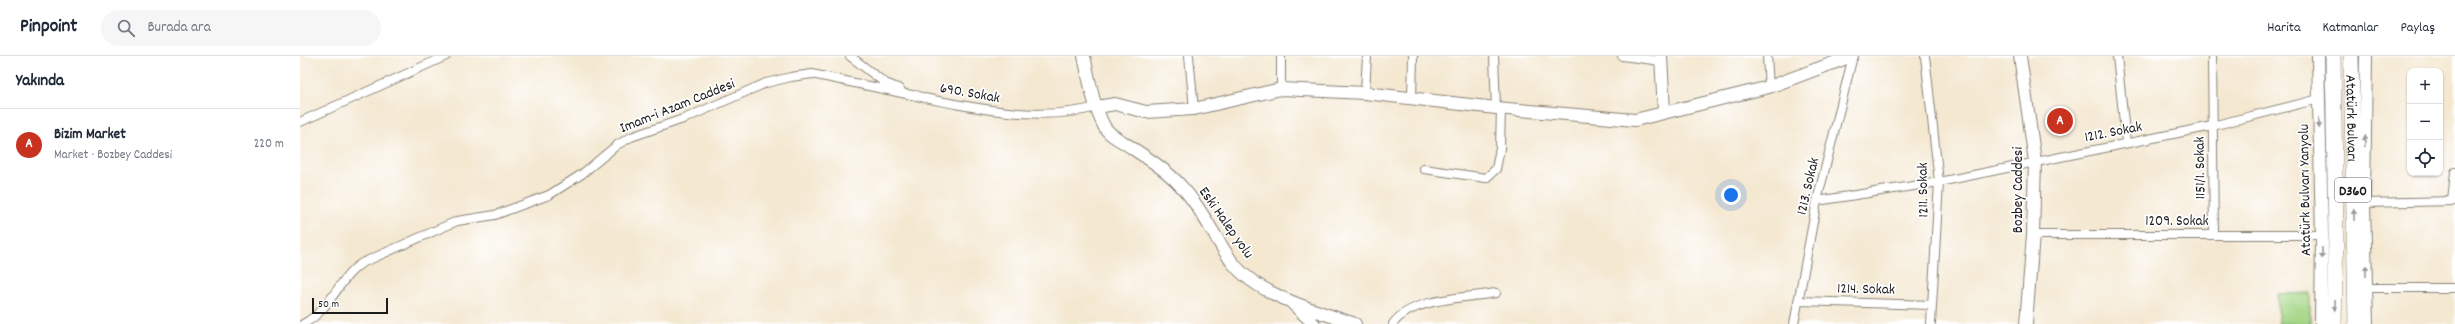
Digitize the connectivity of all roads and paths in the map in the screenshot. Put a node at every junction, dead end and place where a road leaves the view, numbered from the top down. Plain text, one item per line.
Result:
1 (446, 56) edge
2 (850, 56) edge
3 (1084, 56) edge
4 (1189, 56) edge
5 (1281, 56) edge
6 (1367, 56) edge
7 (1412, 56) edge
8 (1494, 56) edge
9 (1622, 56) edge
10 (1767, 56) edge
11 (1852, 56) edge
12 (1925, 56) edge
13 (2020, 56) edge
14 (2117, 56) edge
15 (2212, 56) edge
16 (2318, 56) edge
17 (2333, 56) edge
18 (2351, 56) edge
19 (2366, 56) edge
20 (1661, 58) edge
21 (1770, 87) junction
22 (1281, 89) junction
23 (1365, 93) junction
24 (921, 97) junction
25 (1412, 98) junction
26 (2319, 98) junction
27 (1097, 107) junction
28 (1194, 108) junction
29 (1498, 108) junction
30 (1664, 112) junction
31 (300, 122) edge
32 (2212, 126) junction
33 (2126, 142) junction
34 (2035, 161) junction
35 (1424, 170) dead end
36 (2455, 172) edge
37 (1939, 182) junction
38 (1818, 201) junction
39 (2453, 201) edge
40 (2364, 203) junction
41 (2214, 234) junction
42 (2033, 235) junction
43 (2322, 235) junction
44 (2365, 288) junction
45 (2455, 288) edge
46 (1496, 293) dead end
47 (1798, 300) junction
48 (1290, 302) junction
49 (1932, 305) junction
50 (303, 324) edge
51 (1314, 324) edge
52 (1355, 324) edge
53 (1393, 324) edge
54 (1794, 324) edge
55 (1931, 324) edge
56 (2026, 324) edge
57 (2321, 324) edge
58 (2334, 324) edge
59 (2356, 324) edge
60 (2367, 324) edge

1 - 31 street
2 - 24 street, 690. Sokak
3 - 27 street, Eski Halep yolu
4 - 28 street
5 - 22 street
6 - 23 street
7 - 25 street
8 - 29 street
9 - 20 street
10 - 21 street
11 - 21 street
11 - 38 street, 1213. Sokak
12 - 37 street, 1211. Sokak
13 - 34 street, Bozbey Caddesi
14 - 33 street
15 - 32 street, 1151/1. Sokak
16 - 26 street, Atatürk Bulvarı Yanyolu
17 -> 58 highway, Atatürk Bulvarı / D360
59 -> 18 highway, Atatürk Bulvarı / D360
40 -> 19 street
20 - 30 street
21 - 30 street
22 - 23 street
22 - 28 street
23 - 25 street
24 - 27 street, 690. Sokak
24 - 50 street, Imam-i Azam Caddesi
25 - 29 street
26 - 32 street, 1212. Sokak
26 -> 43 street, Atatürk Bulvarı Yanyolu
27 - 28 street
27 - 48 street, Eski Halep yolu
29 - 30 street
29 - 35 street
32 - 33 street, 1212. Sokak
32 - 41 street, 1151/1. Sokak
33 - 34 street, 1212. Sokak
34 - 37 street, 1212. Sokak
34 - 42 street, Bozbey Caddesi
36 - 39 street
37 - 38 street, 1212. Sokak
37 - 49 street, 1211. Sokak
38 - 47 street, 1213. Sokak
39 - 40 street
44 -> 40 street
41 - 42 street, 1209. Sokak
41 - 43 street, 1209. Sokak
42 - 56 street, Bozbey Caddesi
43 -> 57 street, Atatürk Bulvarı Yanyolu
44 - 45 street
44 - 60 street
46 - 53 street
47 - 49 street, 1214. Sokak
47 - 54 street, 1213. Sokak
48 - 51 street
48 - 52 street, Eski Halep yolu
49 - 55 street, 1211. Sokak

